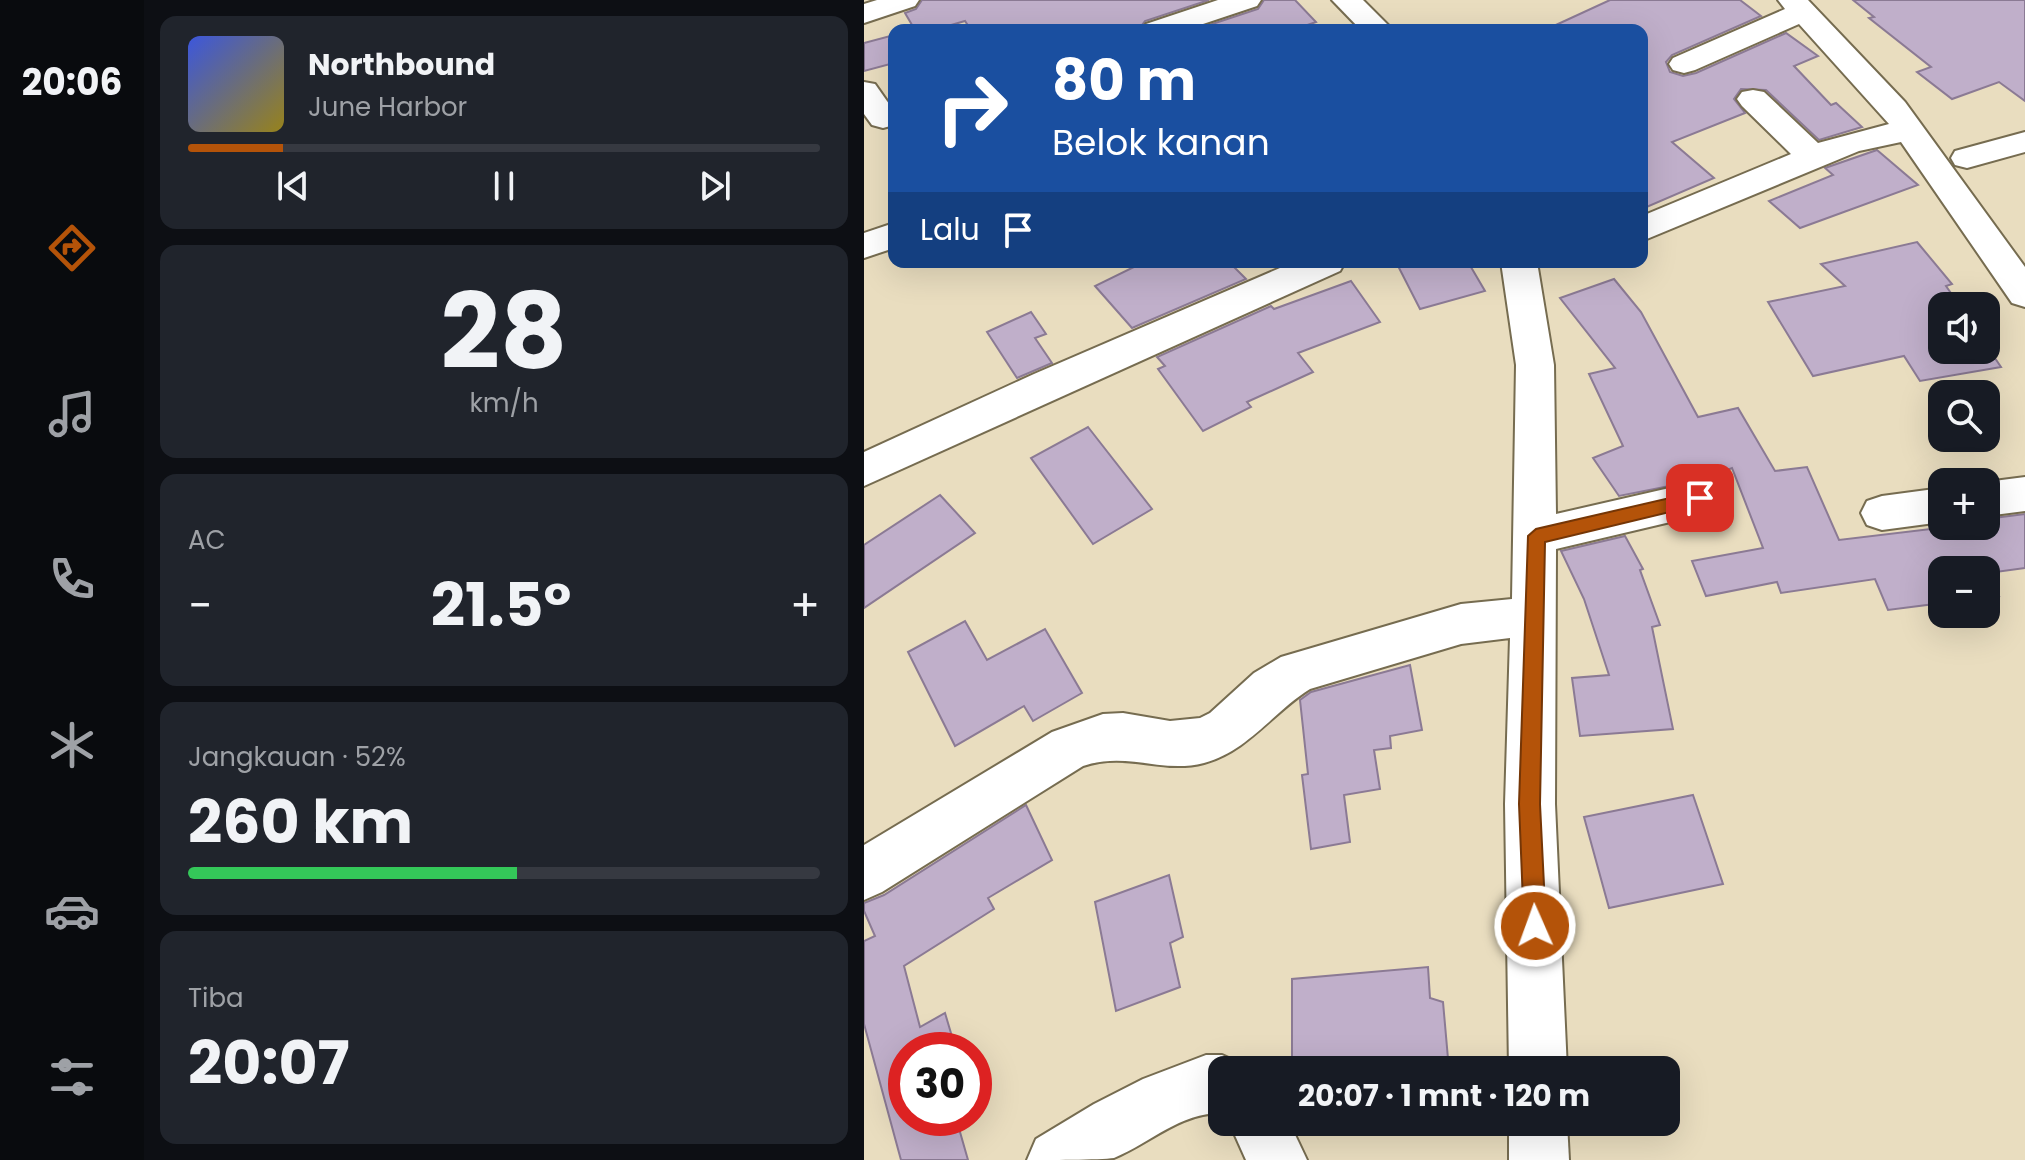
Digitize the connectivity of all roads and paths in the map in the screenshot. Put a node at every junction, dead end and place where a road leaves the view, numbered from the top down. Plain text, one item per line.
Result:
1 (905, 0) edge
2 (1247, 0) edge
3 (1346, 0) edge
4 (1806, 4) edge
5 (1202, 6) edge
6 (864, 14) edge
7 (1168, 24) edge
8 (1372, 24) edge
9 (1684, 64) dead end
10 (864, 91) edge
11 (1753, 99) dead end
12 (880, 118) edge
13 (1909, 130) junction
14 (2025, 142) edge
15 (1813, 157) junction
16 (1648, 226) edge
17 (888, 237) edge
18 (864, 246) edge
19 (1310, 268) edge
20 (1528, 268) edge
21 (2025, 294) edge
22 (864, 470) edge
23 (2025, 494) edge
24 (2000, 497) edge
25 (1700, 498) dead end
26 (1928, 507) edge
27 (1882, 513) dead end
28 (1536, 536) junction
29 (1534, 616) junction
30 (864, 874) edge
31 (1538, 1056) edge
32 (1208, 1082) edge
33 (1265, 1136) edge
34 (1538, 1136) edge
35 (1057, 1160) edge
36 (1277, 1160) edge
37 (1539, 1160) edge

1 - 6 street
2 - 5 street
3 - 8 street
4 - 9 street
4 - 13 street
4 - 14 street
5 - 7 street
10 - 12 street
11 - 15 street
13 - 15 street
13 - 21 street
15 - 16 street
17 - 18 street
19 - 22 street
20 - 28 street
23 - 24 street
25 - 28 street
26 - 27 street
28 - 29 street
29 - 30 street
29 - 31 street
32 - 35 street
33 - 36 street
34 - 37 street

